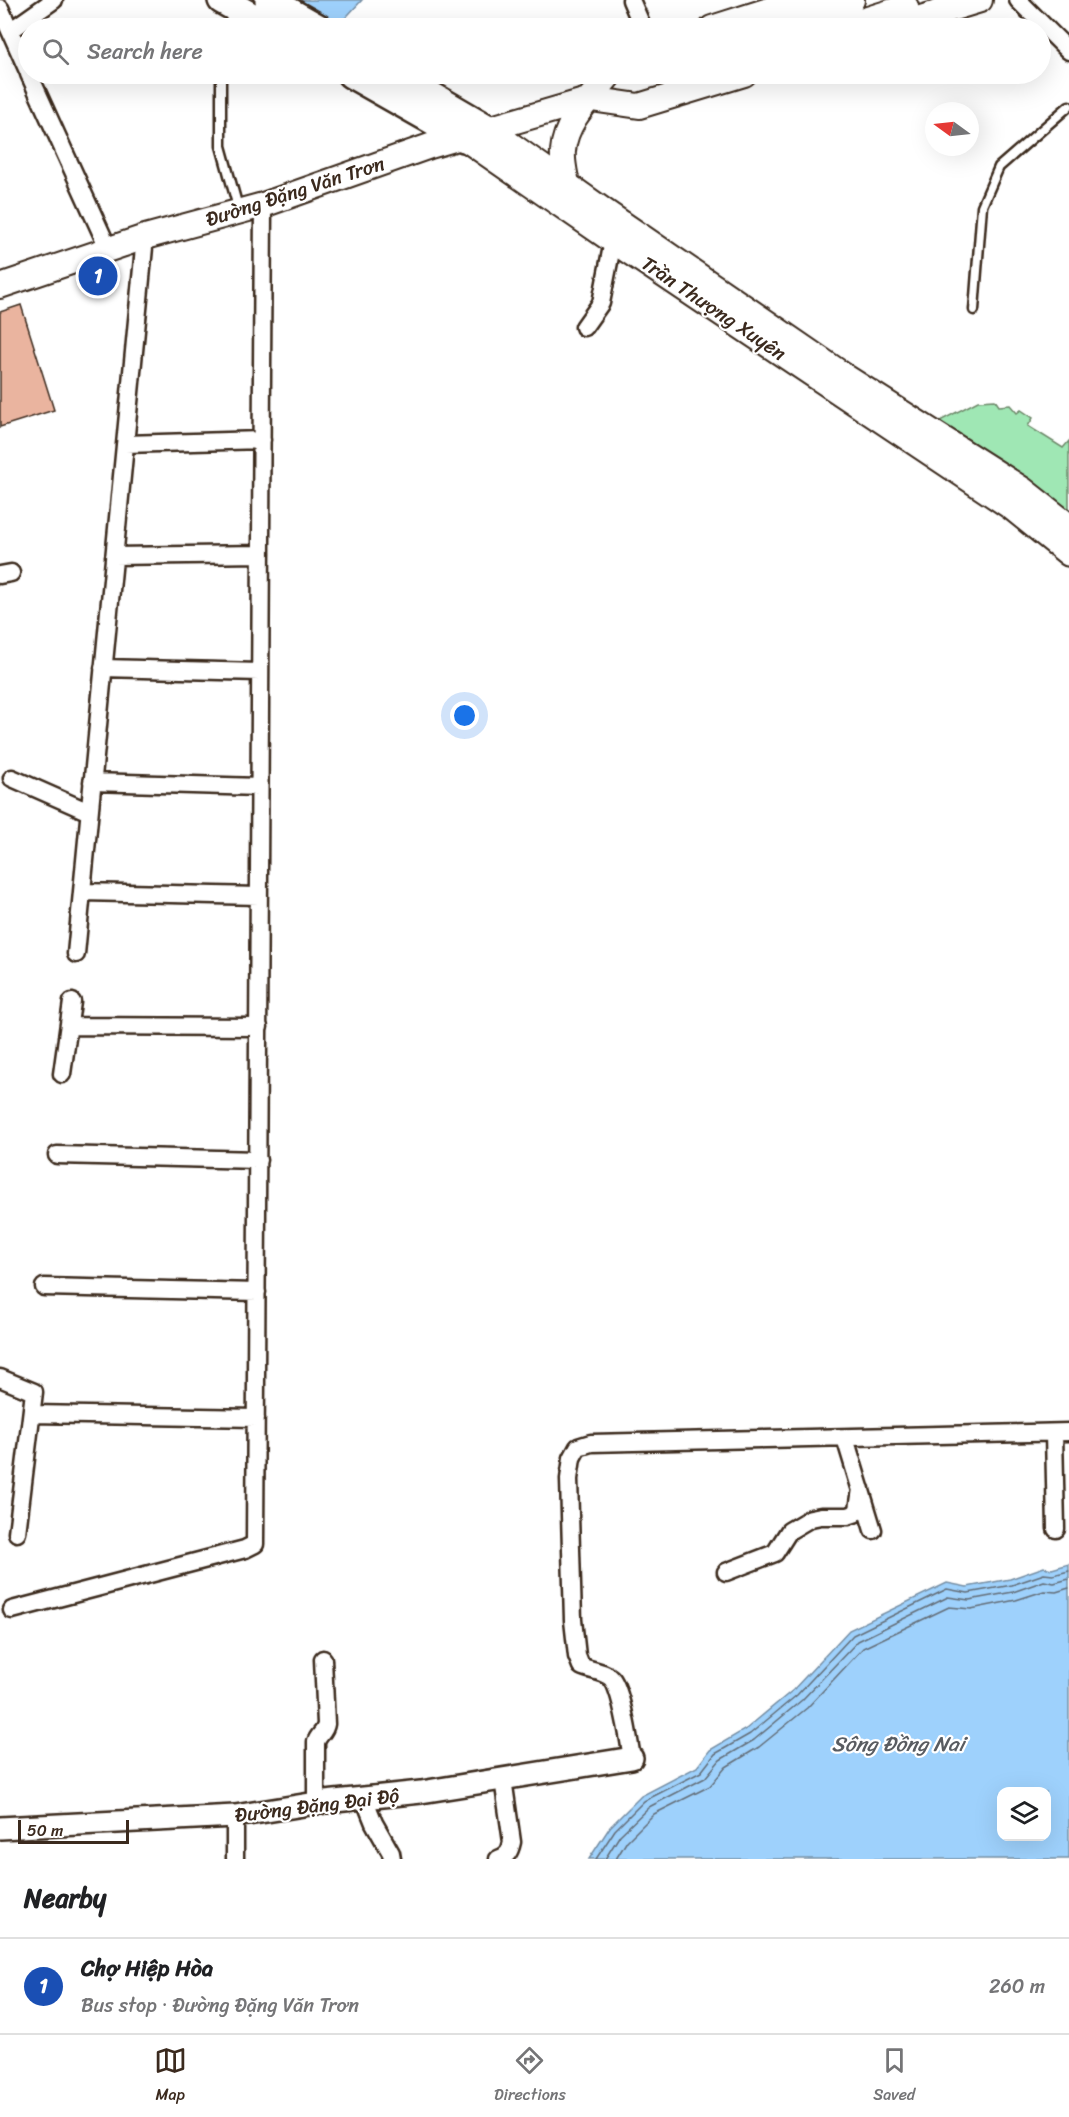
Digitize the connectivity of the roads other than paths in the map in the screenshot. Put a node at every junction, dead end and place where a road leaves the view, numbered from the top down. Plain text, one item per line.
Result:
1 (54, 0) edge
2 (269, 0) edge
3 (631, 0) edge
4 (800, 0) edge
5 (852, 0) edge
6 (929, 0) edge
7 (980, 0) edge
8 (1018, 0) edge
9 (0, 8) edge
10 (230, 9) edge
11 (28, 18) edge
12 (250, 18) edge
13 (300, 18) edge
14 (639, 18) edge
15 (743, 18) edge
16 (795, 18) edge
17 (872, 18) edge
18 (921, 18) edge
19 (1036, 18) edge
20 (18, 25) edge
21 (10, 31) junction
22 (1051, 33) edge
23 (18, 48) edge
24 (1069, 51) edge
25 (34, 84) edge
26 (222, 84) edge
27 (369, 84) edge
28 (411, 84) edge
29 (711, 84) edge
30 (608, 85) edge
31 (1069, 106) edge
32 (490, 130) junction
33 (464, 138) junction
34 (567, 184) junction
35 (263, 205) junction
36 (239, 211) junction
37 (145, 237) junction
38 (613, 241) junction
39 (109, 250) junction
40 (0, 286) edge
41 (975, 310) dead end
42 (584, 327) dead end
43 (261, 440) junction
44 (125, 444) junction
45 (1069, 526) edge
46 (261, 554) junction
47 (1069, 554) edge
48 (114, 556) junction
49 (103, 668) junction
50 (260, 672) junction
51 (12, 778) dead end
52 (92, 782) junction
53 (260, 788) junction
54 (89, 812) junction
55 (82, 892) junction
56 (259, 896) junction
57 (76, 954) dead end
58 (72, 1002) dead end
59 (69, 1026) junction
60 (259, 1027) junction
61 (62, 1074) dead end
62 (57, 1155) dead end
63 (258, 1160) junction
64 (44, 1287) dead end
65 (257, 1292) junction
66 (0, 1378) edge
67 (32, 1414) junction
68 (256, 1419) junction
69 (1062, 1432) edge
70 (845, 1438) junction
71 (861, 1489) junction
72 (1056, 1529) dead end
73 (873, 1530) dead end
74 (17, 1533) dead end
75 (726, 1572) dead end
76 (12, 1610) dead end
77 (323, 1659) dead end
78 (632, 1758) joint
79 (503, 1779) junction
80 (364, 1798) junction
81 (316, 1803) junction
82 (235, 1816) junction
83 (0, 1828) edge
84 (235, 1859) edge
85 (392, 1859) edge
86 (498, 1859) edge

1 - 11 street
2 - 13 main road
3 - 14 street
4 - 15 main road
5 - 16 main road
6 - 17 main road
7 - 18 main road
8 - 19 street
9 - 21 street
10 - 12 main road
20 - 21 street
21 - 23 street
22 - 24 street
25 - 39 street
26 - 36 lane
27 - 33 main road, Trần Thượng Xuyên
28 - 32 main road, Trần Thượng Xuyên
29 - 30 main road, Đường Đặng Văn Trơn
30 - 32 main road, Đường Đặng Văn Trơn
30 - 34 main road
31 - 41 lane
32 - 33 main road, Đường Đặng Văn Trơn
32 - 34 main road, Trần Thượng Xuyên
33 - 35 main road, Đường Đặng Văn Trơn
33 - 38 main road, Trần Thượng Xuyên
34 - 45 main road, Trần Thượng Xuyên
35 - 36 main road, Đường Đặng Văn Trơn
35 - 43 street
36 - 37 main road, Đường Đặng Văn Trơn
37 - 39 main road, Đường Đặng Văn Trơn
37 - 44 street
38 - 42 street
38 - 47 main road, Trần Thượng Xuyên
39 - 40 main road, Đường Đặng Văn Trơn
43 - 44 street
43 - 46 street
44 - 48 street
46 - 48 street
46 - 50 street
48 - 49 street
49 - 50 street
49 - 52 street
50 - 53 street
51 - 54 street
52 - 53 street
52 - 54 street
53 - 56 street
54 - 55 street
55 - 56 street
55 - 57 street
56 - 60 street
58 - 59 street
59 - 60 street
59 - 61 street
60 - 63 street
62 - 63 street
63 - 65 street
64 - 65 street
65 - 68 street
66 - 67 street
67 - 68 street
67 - 74 street
68 - 76 street
69 - 70 street
69 - 72 street
70 - 71 street
70 - 78 street
71 - 73 street
71 - 75 street
77 - 81 street
78 - 79 street, Đường Đặng Đại Độ
79 - 80 street, Đường Đặng Đại Độ
79 - 86 street
80 - 81 street, Đường Đặng Đại Độ
80 - 85 street
81 - 82 street, Đường Đặng Đại Độ
82 - 83 street, Đường Đặng Đại Độ
82 - 84 street

